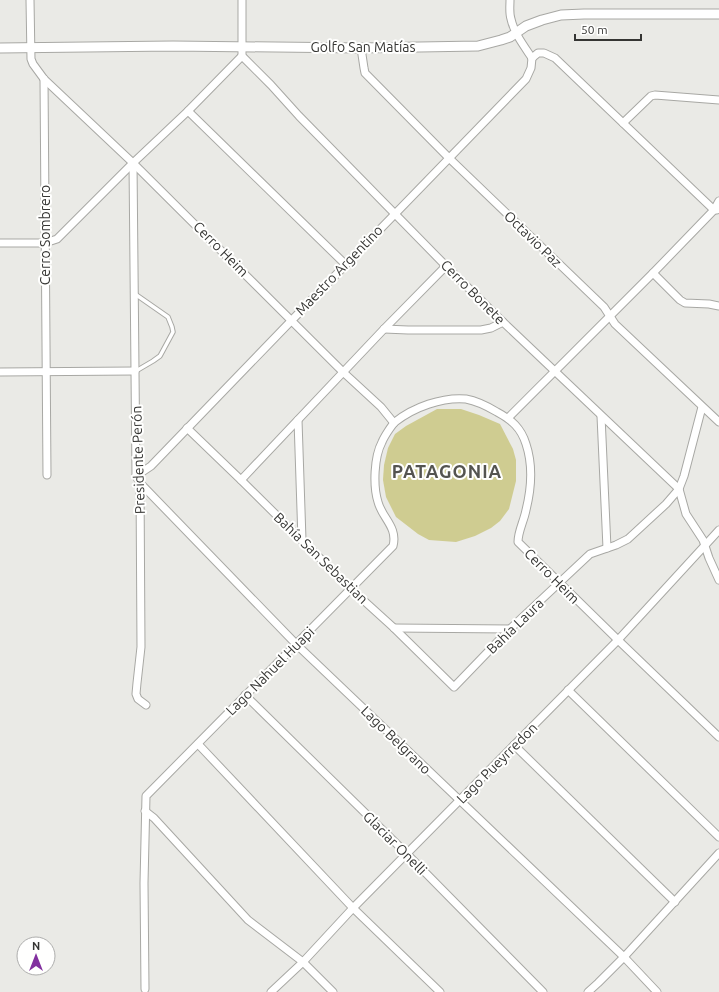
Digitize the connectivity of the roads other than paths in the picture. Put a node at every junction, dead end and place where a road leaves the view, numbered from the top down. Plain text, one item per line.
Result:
1 (30, 0) edge
2 (242, 0) edge
3 (510, 0) edge
4 (719, 14) edge
5 (516, 33) junction
6 (31, 47) junction
7 (0, 48) edge
8 (361, 48) junction
9 (242, 51) junction
10 (532, 58) junction
11 (44, 79) junction
12 (719, 100) edge
13 (188, 111) junction
14 (623, 123) junction
15 (448, 158) junction
16 (133, 162) junction
17 (719, 201) edge
18 (717, 210) edge
19 (395, 213) junction
20 (0, 243) edge
21 (45, 243) junction
22 (346, 264) junction
23 (446, 266) junction
24 (654, 273) junction
25 (134, 293) junction
26 (719, 306) edge
27 (610, 316) junction
28 (292, 320) junction
29 (503, 322) junction
30 (384, 329) junction
31 (135, 371) junction
32 (555, 371) junction
33 (0, 372) edge
34 (46, 372) junction
35 (343, 372) junction
36 (702, 407) junction
37 (601, 416) junction
38 (508, 418) junction
39 (298, 420) junction
40 (719, 422) edge
41 (394, 423) junction
42 (187, 428) junction
43 (47, 475) dead end
44 (136, 476) junction
45 (241, 480) junction
46 (140, 483) junction
47 (679, 489) junction
48 (719, 530) edge
49 (302, 540) junction
50 (393, 546) joint
51 (705, 546) junction
52 (607, 548) junction
53 (719, 580) edge
54 (559, 583) junction
55 (351, 589) junction
56 (394, 628) junction
57 (510, 629) junction
58 (618, 640) junction
59 (296, 644) junction
60 (454, 687) joint
61 (568, 690) junction
62 (245, 696) junction
63 (146, 705) dead end
64 (719, 737) edge
65 (198, 744) junction
66 (514, 746) junction
67 (459, 800) junction
68 (145, 812) junction
69 (719, 837) edge
70 (719, 853) edge
71 (407, 854) junction
72 (675, 902) junction
73 (353, 908) junction
74 (624, 957) junction
75 (303, 962) junction
76 (145, 989) dead end
77 (271, 992) edge
78 (333, 992) edge
79 (440, 992) edge
80 (543, 992) edge
81 (588, 992) edge
82 (657, 992) edge

1 - 6 street
2 - 9 street
3 - 5 street
4 - 5 street, Golfo San Matías
5 - 8 street, Golfo San Matías
5 - 10 street
6 - 7 street, Golfo San Matías
6 - 9 street, Golfo San Matías
6 - 11 street
8 - 9 street, Golfo San Matías
8 - 15 street, Octavio Paz
9 - 13 street
9 - 19 street, Cerro Bonete
10 - 14 street
10 - 15 street, Maestro Argentino
11 - 16 street, Cerro Heim
11 - 21 street, Cerro Sombrero
12 - 14 street
13 - 16 street
13 - 22 street
14 - 18 street
15 - 19 street, Maestro Argentino
15 - 27 street, Octavio Paz
16 - 21 street
16 - 25 street, Presidente Perón
16 - 28 street, Cerro Heim
17 - 18 street
18 - 24 street
19 - 22 street, Maestro Argentino
19 - 23 street, Cerro Bonete
20 - 21 street
21 - 34 street, Cerro Sombrero
22 - 28 street, Maestro Argentino
23 - 29 street, Cerro Bonete
23 - 30 street
24 - 26 street
24 - 27 street
25 - 31 street, Presidente Perón
25 - 31 lane
27 - 32 street
27 - 36 street, Octavio Paz
28 - 35 street, Cerro Heim
28 - 42 street, Maestro Argentino
29 - 30 street
29 - 32 street, Cerro Bonete
30 - 35 street
31 - 34 street
31 - 44 street, Presidente Perón
32 - 37 street, Cerro Bonete
32 - 38 street
33 - 34 street
34 - 43 street, Cerro Sombrero
35 - 39 street
35 - 41 street, Cerro Heim
36 - 40 street, Octavio Paz
36 - 47 street, Bahía Laura
37 - 47 street, Cerro Bonete
37 - 52 street
38 - 41 street, Cerro Heim
38 - 54 street, Cerro Heim
39 - 45 street
39 - 49 street
41 - 50 street, Cerro Heim
42 - 44 street, Maestro Argentino
42 - 45 street, Bahía San Sebastian
44 - 46 street, Presidente Perón
45 - 49 street, Bahía San Sebastian
46 - 59 street, Lago Belgrano
46 - 63 street, Presidente Perón
47 - 51 street
47 - 52 street, Bahía Laura
48 - 51 street, Lago Pueyrredon
49 - 55 street, Bahía San Sebastian
50 - 55 street, Lago Nahuel Huapi
51 - 53 street
51 - 58 street, Lago Pueyrredon
52 - 54 street, Bahía Laura
54 - 57 street, Bahía Laura
54 - 58 street, Cerro Heim
55 - 56 street, Bahía San Sebastian
55 - 59 street, Lago Nahuel Huapi
56 - 57 street
56 - 60 street, Bahía San Sebastian
57 - 60 street, Bahía Laura
58 - 61 street, Lago Pueyrredon
58 - 64 street, Cerro Heim
59 - 62 street, Lago Nahuel Huapi
59 - 67 street, Lago Belgrano
61 - 66 street, Lago Pueyrredon
61 - 69 street
62 - 65 street, Lago Nahuel Huapi
62 - 71 street, Glaciar Onelli
65 - 68 street, Lago Nahuel Huapi
65 - 73 street
66 - 67 street, Lago Pueyrredon
66 - 72 street
67 - 71 street, Lago Pueyrredon
67 - 74 street, Lago Belgrano
68 - 75 street
68 - 76 street
70 - 72 street
71 - 73 street, Lago Pueyrredon
71 - 80 street, Glaciar Onelli
72 - 74 street
73 - 75 street, Lago Pueyrredon
73 - 79 street
74 - 81 street
74 - 82 street, Lago Belgrano
75 - 77 street, Lago Pueyrredon
75 - 78 street

